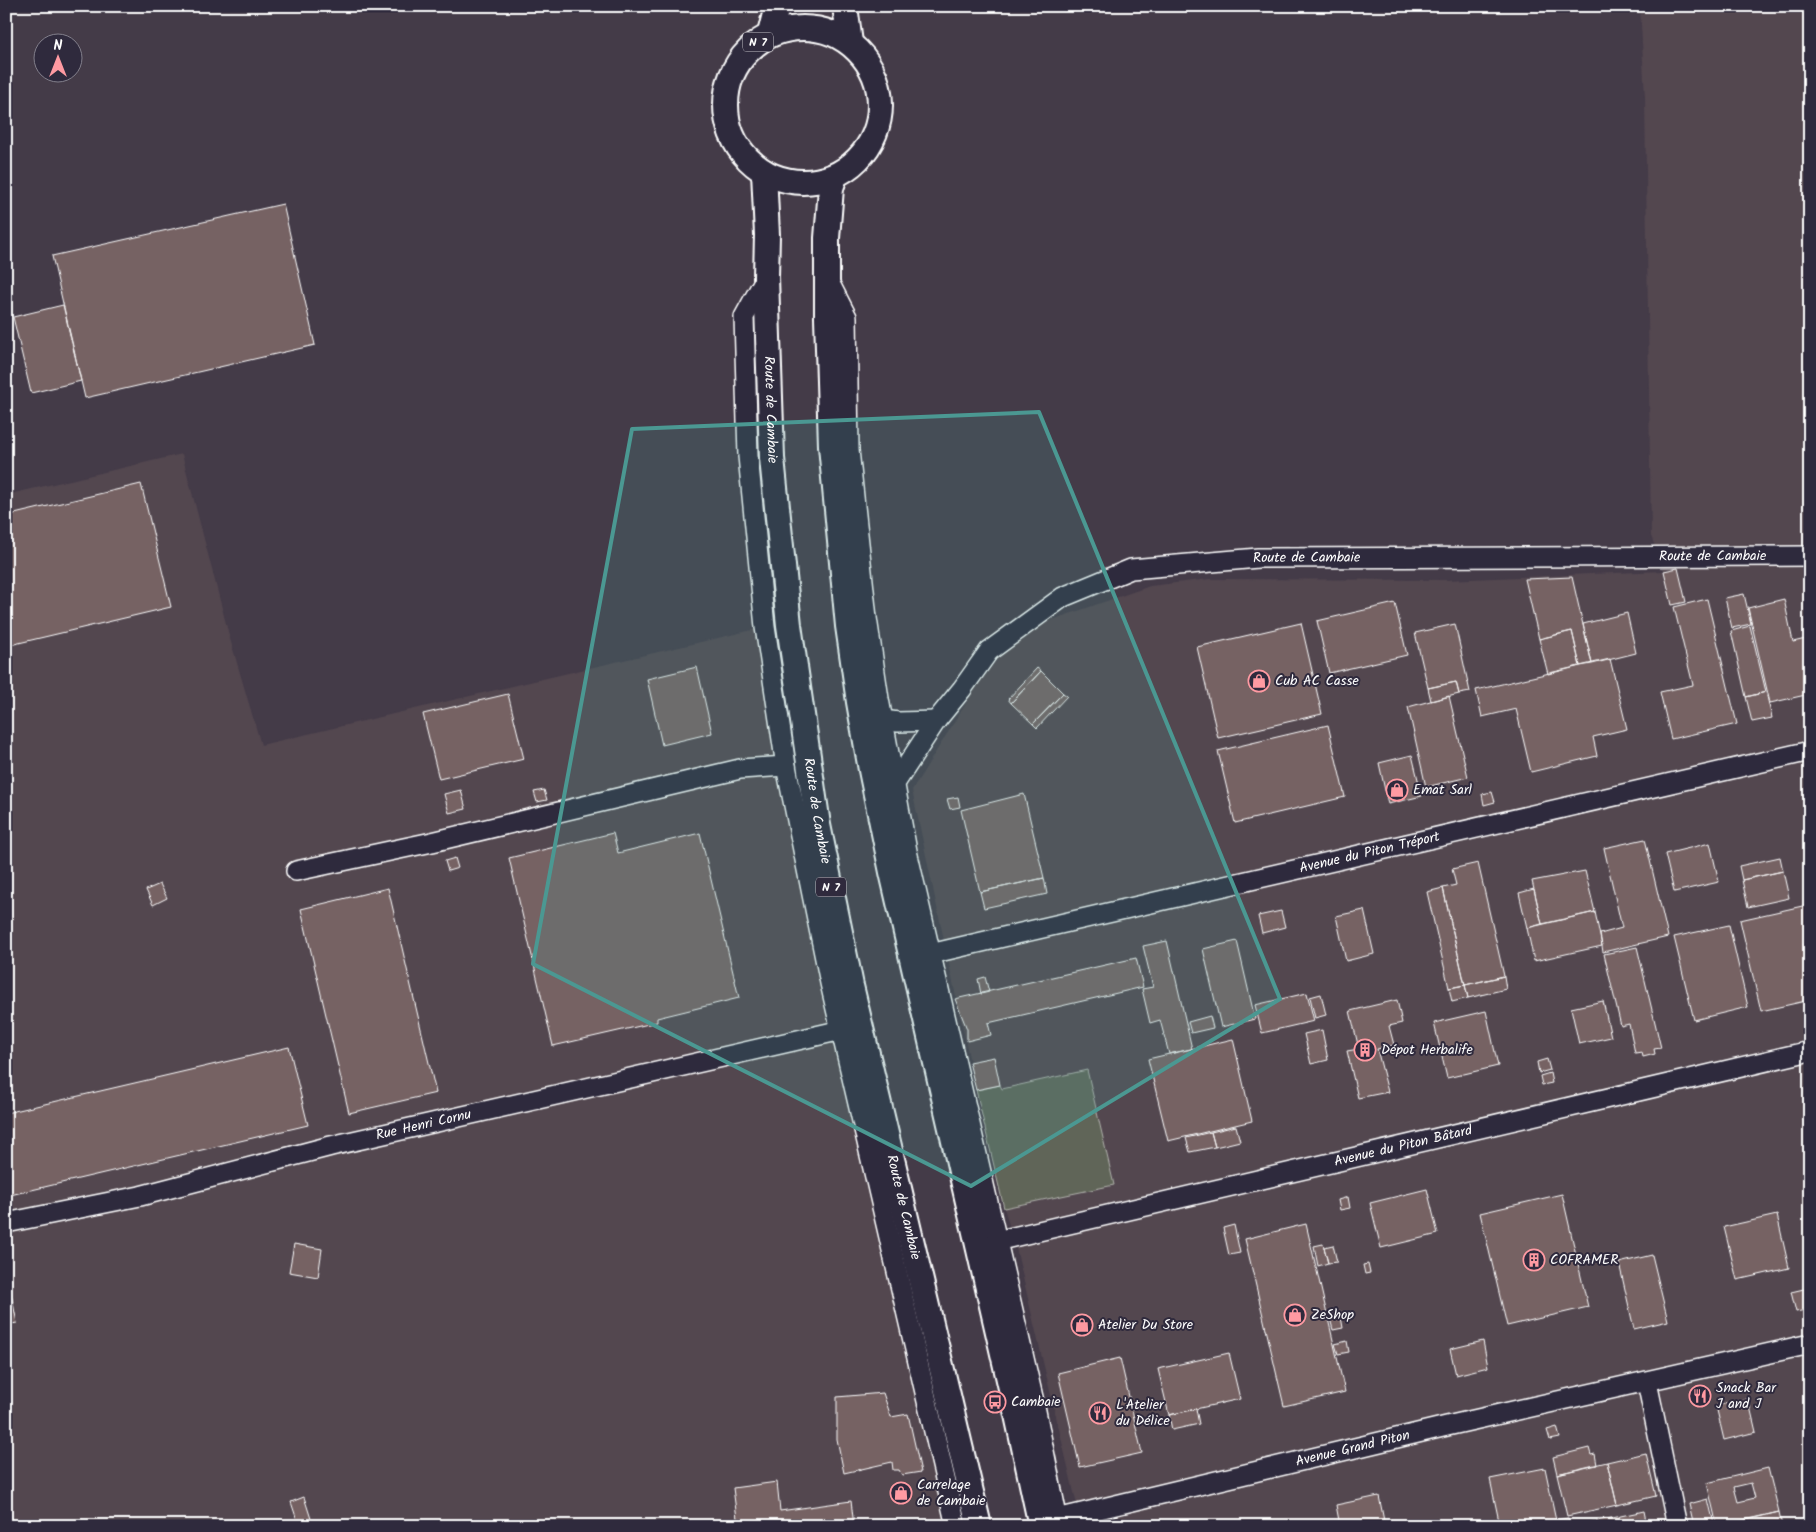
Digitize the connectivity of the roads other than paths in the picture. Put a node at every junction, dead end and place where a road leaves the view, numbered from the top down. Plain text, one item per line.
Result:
1 (777, 6) edge
2 (846, 6) edge
3 (770, 34) junction
4 (850, 43) junction
5 (764, 172) junction
6 (834, 176) junction
7 (766, 277) junction
8 (827, 278) junction
9 (1810, 556) edge
10 (883, 720) junction
11 (936, 721) junction
12 (1810, 751) edge
13 (786, 766) junction
14 (896, 782) junction
15 (296, 871) dead end
16 (930, 954) junction
17 (842, 1030) junction
18 (1810, 1051) edge
19 (6, 1224) edge
20 (996, 1240) junction
21 (1810, 1344) edge
22 (1648, 1382) junction
23 (1052, 1524) edge
24 (956, 1526) edge
25 (979, 1526) edge
26 (1677, 1526) edge

1 - 3 main road
2 - 4 main road
3 - 4 main road, N 7
3 - 5 main road, N 7
4 - 6 main road, N 7
5 - 6 main road, N 7
5 - 7 main road, Route de Cambaie / N 7
6 - 8 main road
7 - 13 street
7 - 25 main road, Route de Cambaie / N 7
8 - 10 street
8 - 23 main road
9 - 11 street, Route de Cambaie
10 - 11 street
10 - 14 street
11 - 14 street, Route de Cambaie
12 - 16 street, Avenue du Piton Tréport
13 - 15 street
13 - 17 street
14 - 16 street
16 - 20 street
17 - 19 street, Rue Henri Cornu
17 - 24 street
18 - 20 street, Avenue du Piton Bâtard
20 - 23 street
21 - 22 street, Avenue Grand Piton
22 - 23 street, Avenue Grand Piton
22 - 26 street

